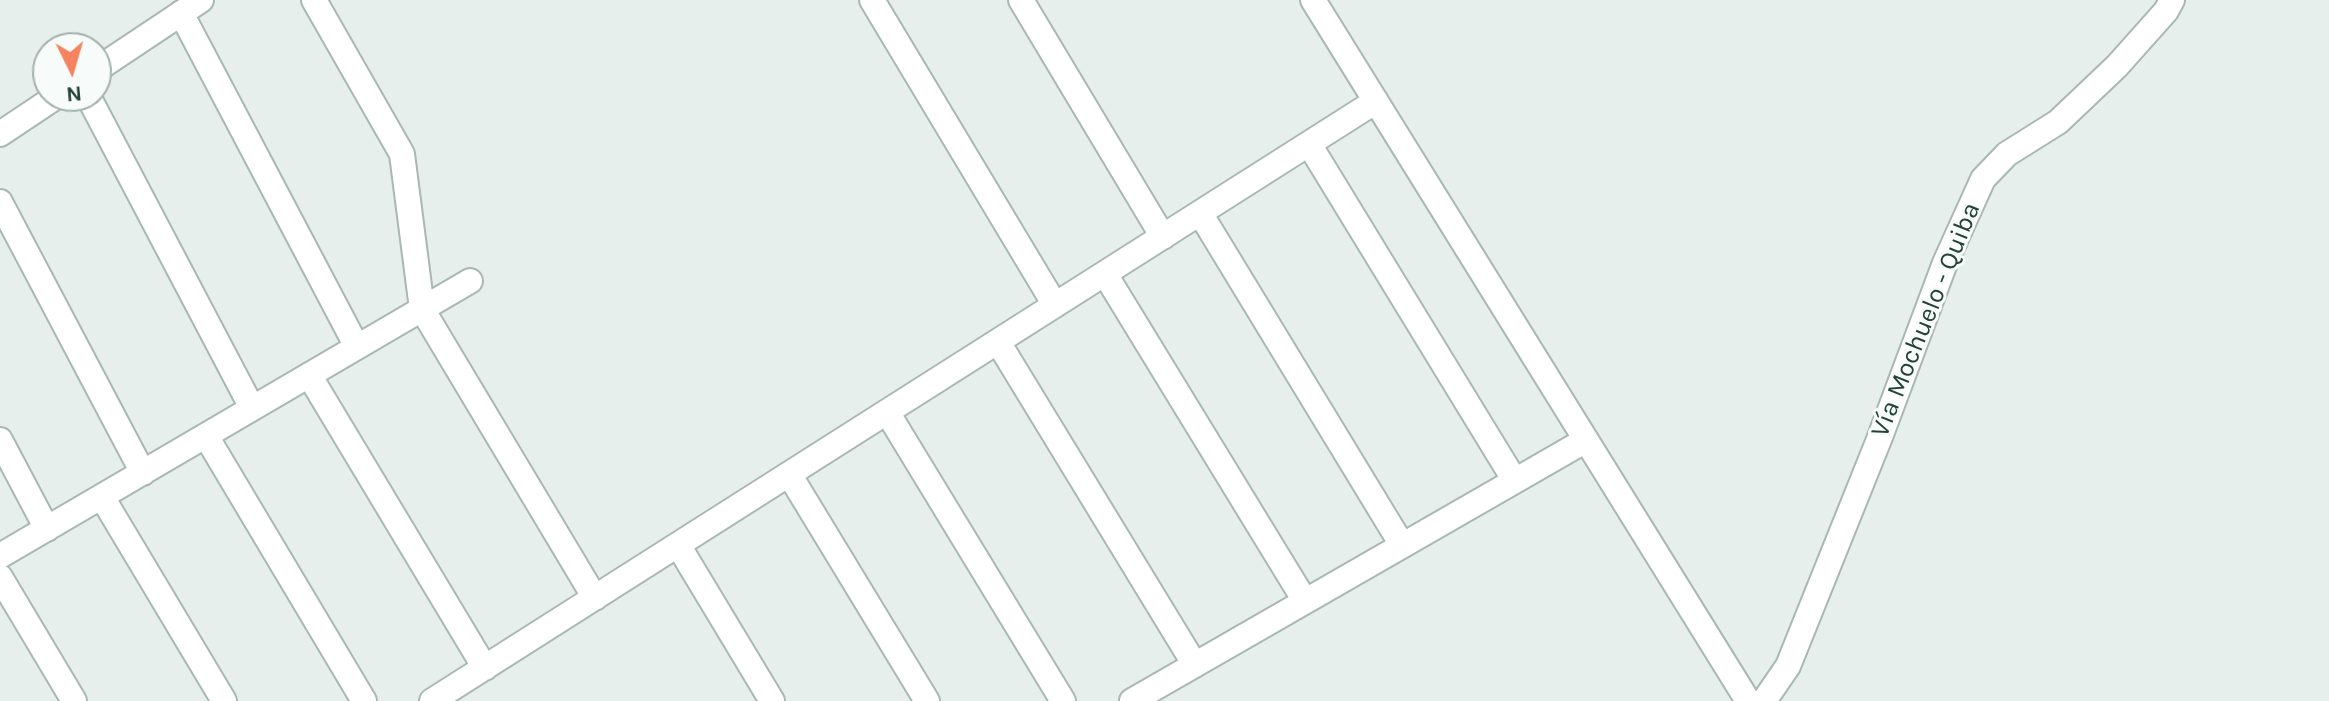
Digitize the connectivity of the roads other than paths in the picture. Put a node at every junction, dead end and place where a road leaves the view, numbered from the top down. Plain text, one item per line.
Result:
1 (314, 0) edge
2 (872, 0) edge
3 (1021, 0) edge
4 (1313, 0) edge
5 (2172, 0) edge
6 (191, 6) edge
7 (112, 59) edge
8 (1376, 101) junction
9 (33, 112) edge
10 (96, 112) edge
11 (0, 134) edge
12 (1309, 144) junction
13 (0, 202) edge
14 (1200, 213) junction
15 (1163, 237) junction
16 (1105, 274) junction
17 (470, 281) dead end
18 (1055, 305) junction
19 (422, 309) junction
20 (998, 342) junction
21 (357, 347) junction
22 (309, 375) junction
23 (252, 408) junction
24 (887, 412) junction
25 (206, 436) junction
26 (0, 440) edge
27 (1586, 440) junction
28 (143, 473) junction
29 (789, 474) junction
30 (1515, 481) junction
31 (102, 497) junction
32 (47, 529) junction
33 (678, 545) junction
34 (1402, 545) junction
35 (0, 556) edge
36 (0, 577) edge
37 (595, 598) junction
38 (1305, 601) junction
39 (1195, 665) junction
40 (485, 668) junction
41 (74, 701) edge
42 (224, 701) edge
43 (364, 701) edge
44 (432, 701) edge
45 (772, 701) edge
46 (927, 701) edge
47 (1063, 701) edge
48 (1132, 701) edge
49 (1748, 701) edge
50 (1764, 701) edge

1 - 19 street
2 - 18 street
3 - 15 street
4 - 8 street
5 - 50 street, Vía Mochuelo - Quiba
6 - 7 street
6 - 21 street
8 - 12 street
8 - 27 street
9 - 11 street
10 - 23 street
12 - 14 street
12 - 30 street
13 - 28 street
14 - 15 street
14 - 34 street
15 - 16 street
16 - 18 street
16 - 38 street
17 - 19 street
18 - 20 street
19 - 21 street
19 - 37 street
20 - 24 street
20 - 39 street
21 - 22 street
22 - 23 street
22 - 40 street
23 - 25 street
24 - 29 street
24 - 47 street
25 - 28 street
25 - 43 street
26 - 32 street
27 - 30 street
27 - 49 street
28 - 31 street
29 - 33 street
29 - 46 street
30 - 34 street
31 - 32 street
31 - 42 street
32 - 35 street
33 - 37 street
33 - 45 street
34 - 38 street
36 - 41 street
37 - 40 street
38 - 39 street
39 - 48 street
40 - 44 street

